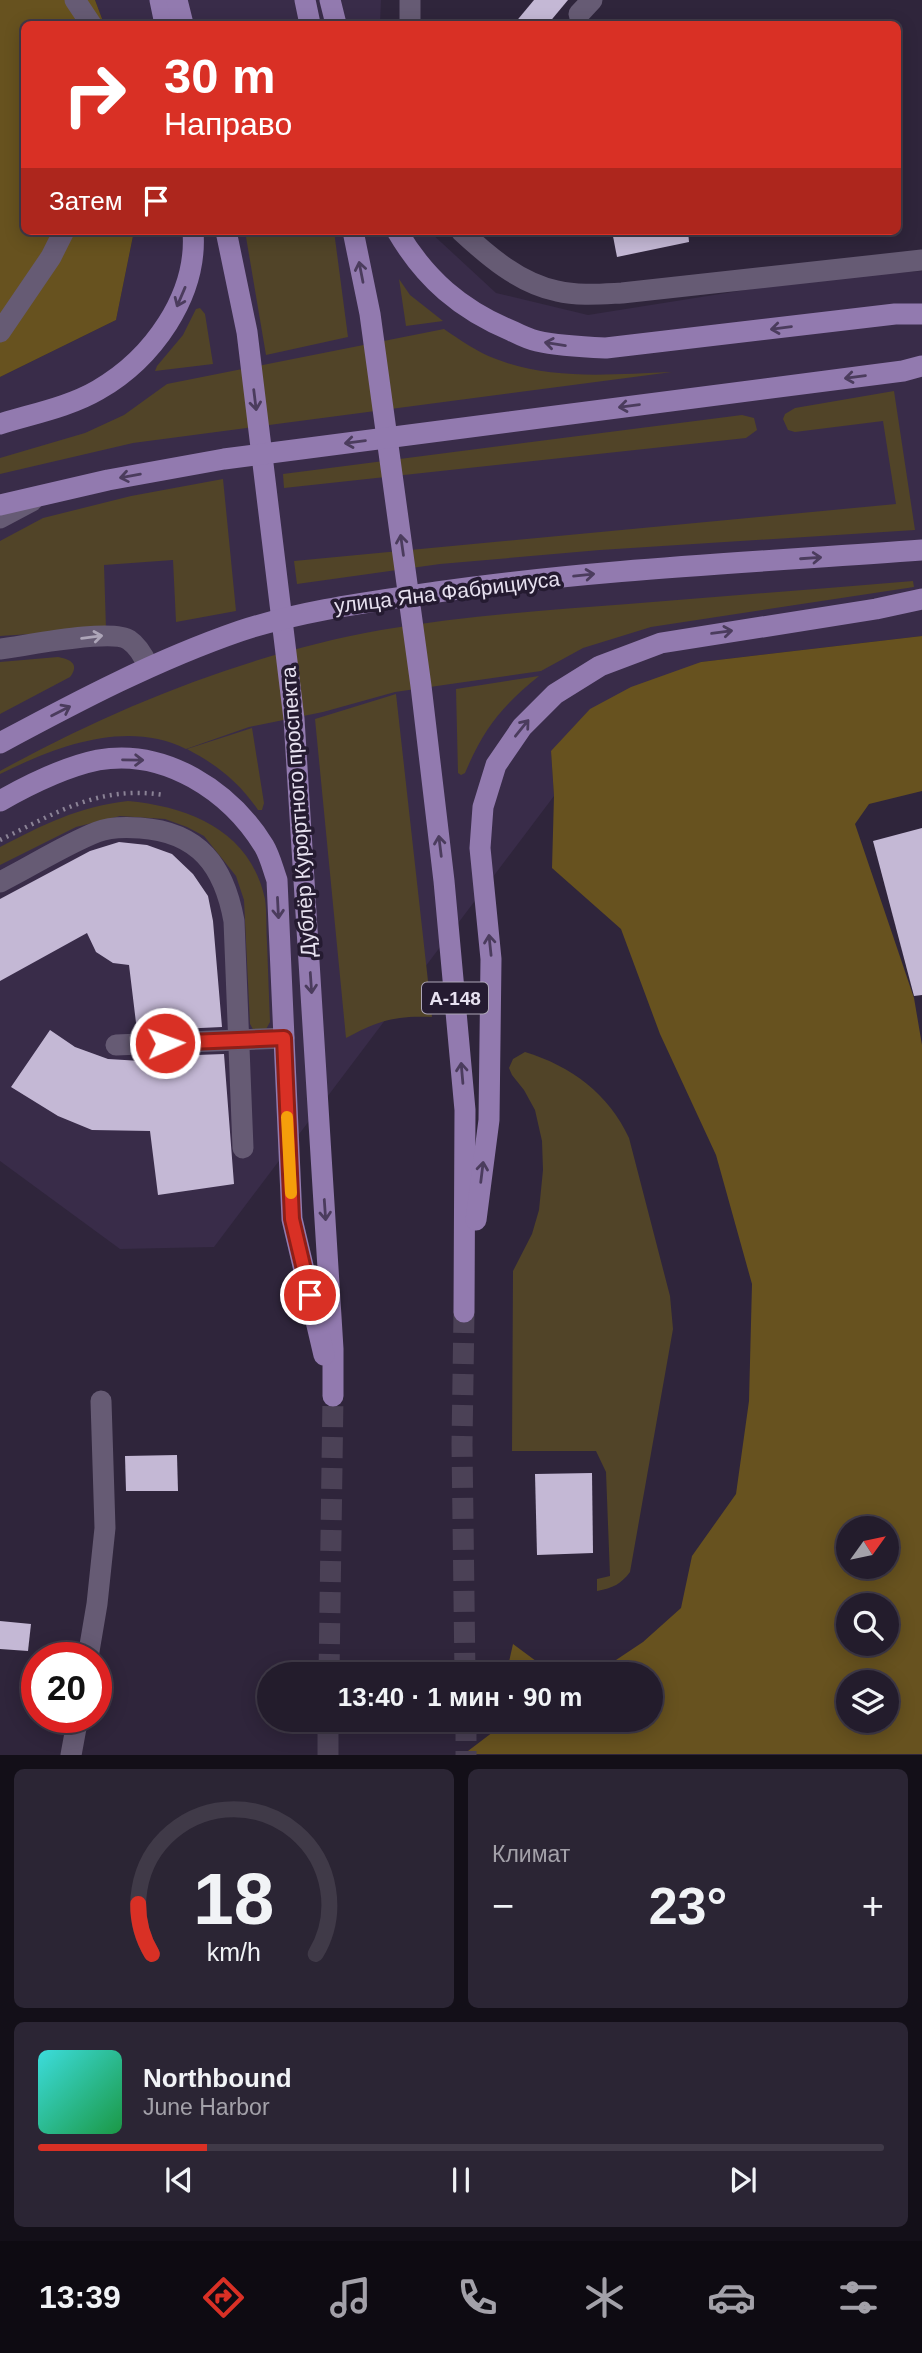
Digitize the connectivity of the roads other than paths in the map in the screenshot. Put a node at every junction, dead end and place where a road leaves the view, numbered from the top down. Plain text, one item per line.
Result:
1 (75, 0) edge
2 (160, 0) edge
3 (177, 0) edge
4 (305, 0) edge
5 (330, 0) edge
6 (410, 0) edge
7 (88, 21) edge
8 (164, 21) edge
9 (182, 21) edge
10 (309, 21) edge
11 (335, 21) edge
12 (410, 21) edge
13 (62, 235) edge
14 (192, 235) edge
15 (227, 235) edge
16 (354, 235) edge
17 (399, 235) edge
18 (465, 235) edge
19 (922, 260) edge
20 (922, 314) edge
21 (0, 332) edge
22 (922, 366) edge
23 (0, 424) edge
24 (44, 495) junction
25 (0, 505) edge
26 (0, 518) edge
27 (922, 550) edge
28 (922, 599) edge
29 (0, 649) edge
30 (148, 666) junction
31 (0, 743) edge
32 (0, 801) edge
33 (0, 882) edge
34 (284, 1038) junction
35 (239, 1040) junction
36 (116, 1045) dead end
37 (243, 1148) dead end
38 (101, 1401) dead end
39 (91, 1642) edge
40 (75, 1733) edge
41 (71, 1755) edge

1 - 7 lane
2 - 8 main road
3 - 9 main road
4 - 10 main road
5 - 11 main road
6 - 12 lane
13 - 21 lane
14 -> 23 main road
15 -> 34 main road, Дублёр Курортного проспекта
16 - 28 main road, А-148
20 -> 17 main road
18 - 19 lane
22 -> 24 main road
24 - 25 main road
24 - 26 lane
30 -> 27 main road, улица Яна Фабрициуса
29 -> 30 lane
31 -> 30 main road, улица Яна Фабрициуса
32 -> 34 main road
33 - 35 lane
34 - 35 lane
35 - 36 lane
35 - 37 lane
38 - 39 lane
40 - 41 lane

